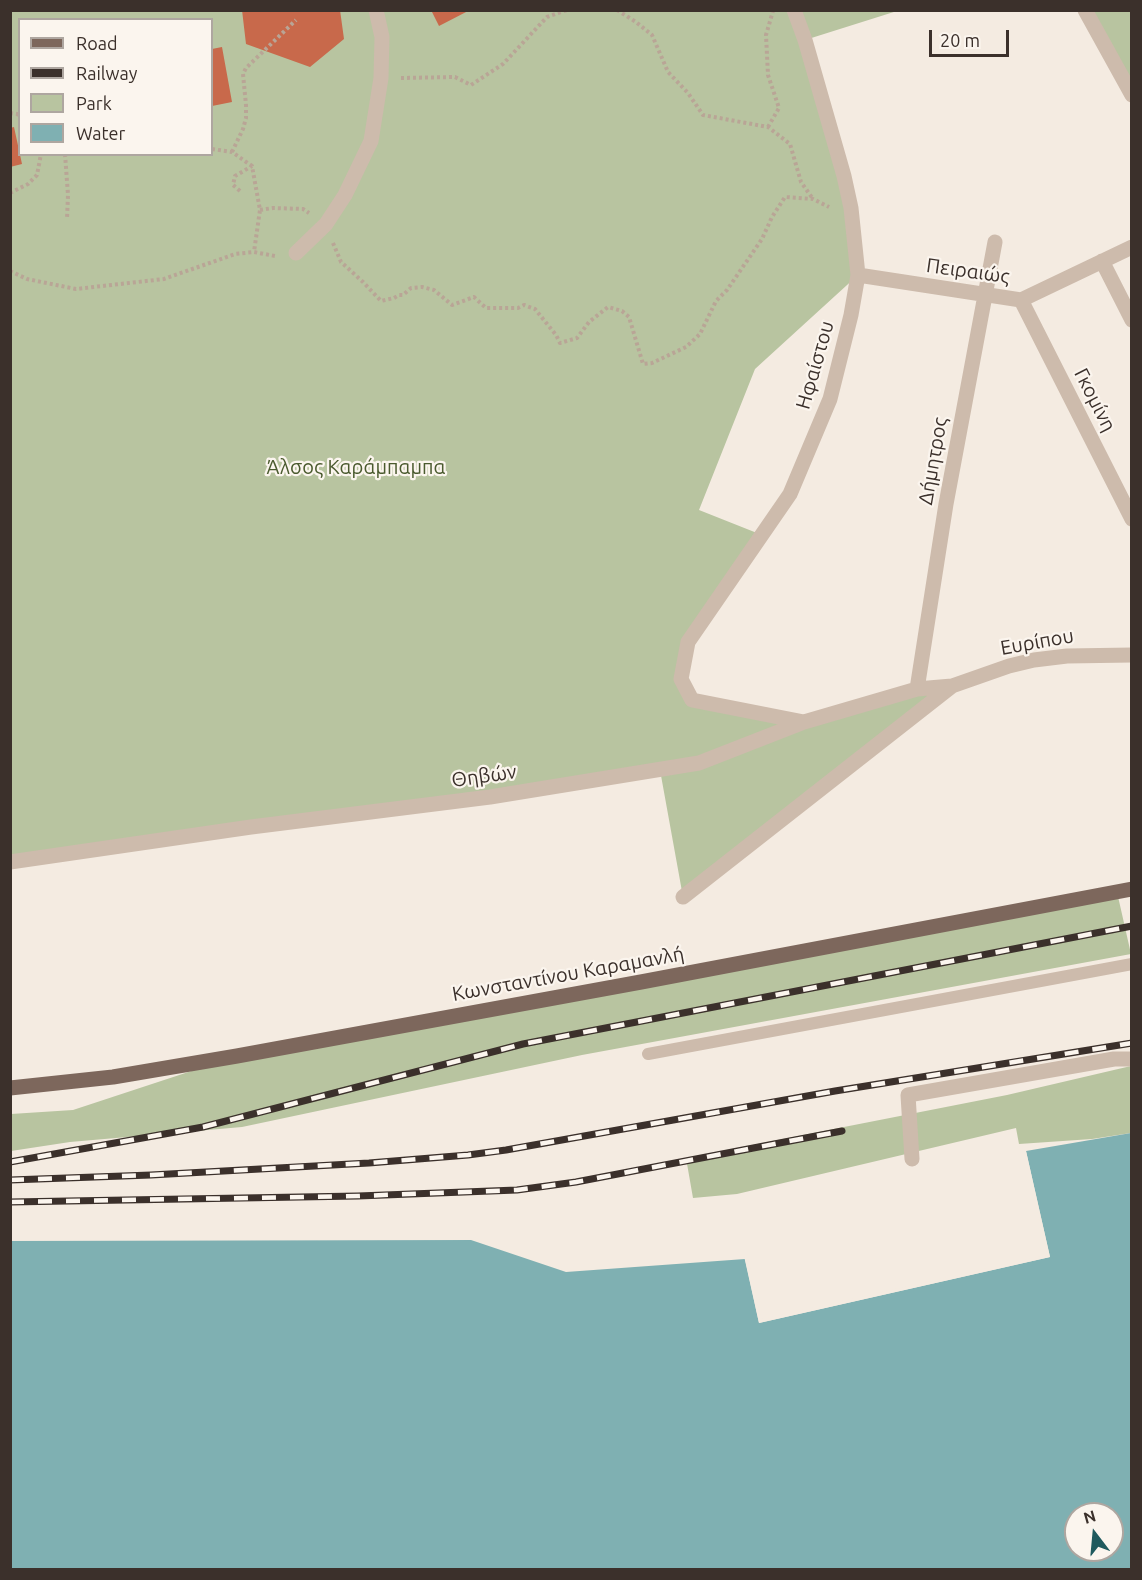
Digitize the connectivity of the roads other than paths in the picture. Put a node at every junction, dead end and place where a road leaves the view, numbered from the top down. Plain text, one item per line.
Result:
1 (376, 10) edge
2 (794, 10) edge
3 (1085, 10) edge
4 (1131, 95) edge
5 (995, 242) dead end
6 (1131, 246) edge
7 (296, 253) road end
8 (1102, 261) junction
9 (858, 275) junction
10 (985, 296) junction
11 (1021, 300) junction
12 (1131, 320) edge
13 (1131, 519) edge
14 (1131, 655) edge
15 (952, 686) junction
16 (917, 689) junction
17 (804, 722) junction
18 (10, 862) edge
19 (1131, 889) edge
20 (683, 897) dead end
21 (1131, 964) edge
22 (648, 1054) dead end
23 (1131, 1059) edge
24 (10, 1088) edge
25 (912, 1159) dead end

1 - 7 street
2 - 9 street, Ηφαίστου
3 - 4 street
5 - 10 street, Δήμητρος
6 - 8 street, Πειραιώς
8 - 11 street, Πειραιώς
8 - 12 street
9 - 10 street, Πειραιώς
9 - 17 street, Ηφαίστου
10 - 11 street, Πειραιώς
10 - 16 street, Δήμητρος
11 - 13 street, Γκομίνη
14 - 15 street, Ευρίπου
15 - 16 street, Θηβών
15 - 20 street
16 - 17 street, Θηβών
17 - 18 street, Θηβών
19 - 24 main road, Κωνσταντίνου Καραμανλή
21 - 22 lane
23 - 25 street

